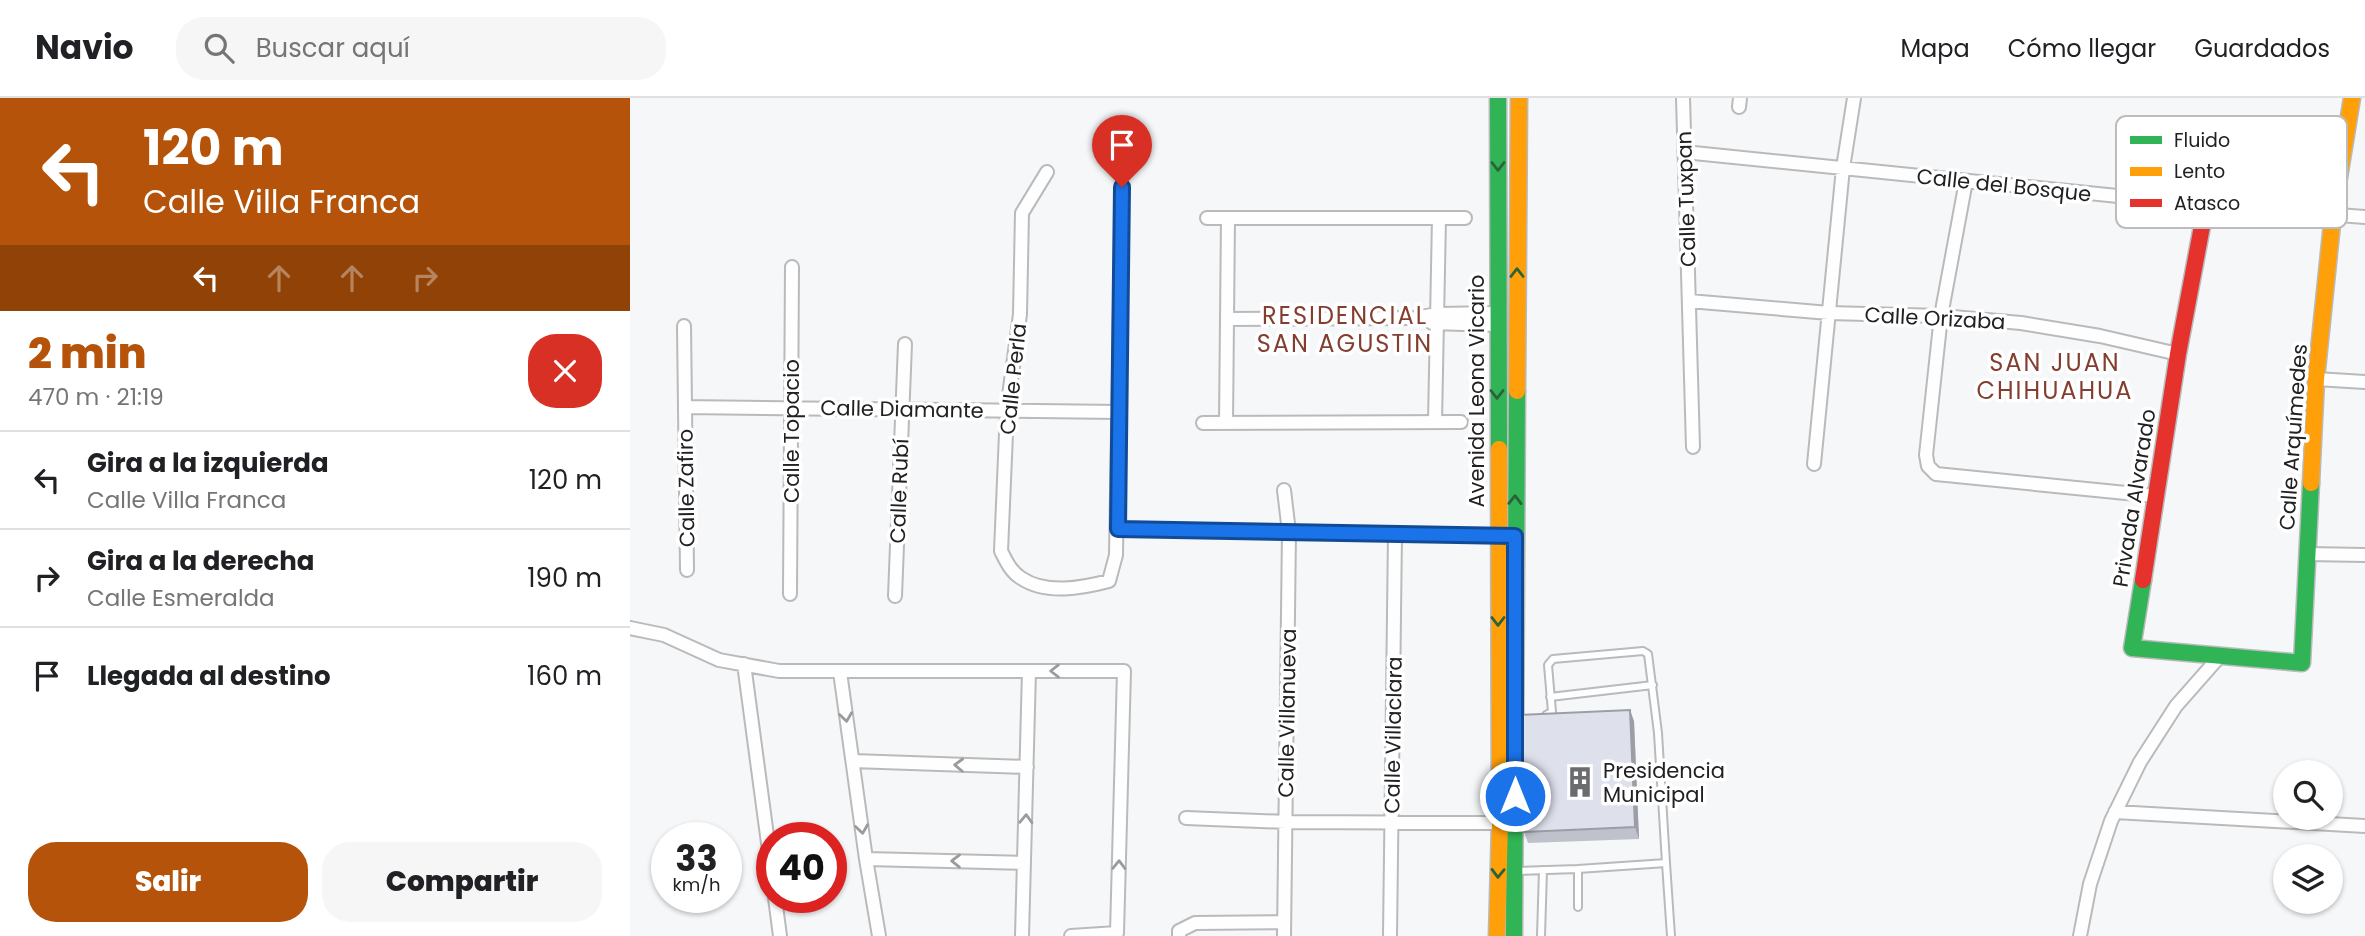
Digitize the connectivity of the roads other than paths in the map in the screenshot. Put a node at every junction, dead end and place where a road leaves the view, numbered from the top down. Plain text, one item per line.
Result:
1 (1498, 98) edge
2 (1519, 98) edge
3 (1683, 98) edge
4 (1854, 98) edge
5 (2352, 98) edge
6 (2347, 129) edge
7 (1684, 152) junction
8 (1843, 168) junction
9 (1047, 172) dead end
10 (1966, 181) junction
11 (1122, 187) dead end
12 (2116, 196) edge
13 (2347, 215) edge
14 (2365, 217) edge
15 (1207, 218) dead end
16 (1228, 218) junction
17 (1438, 218) junction
18 (1465, 218) dead end
19 (2202, 228) edge
20 (2332, 228) edge
21 (792, 267) dead end
22 (1689, 300) junction
23 (1829, 313) junction
24 (1941, 316) junction
25 (1437, 319) junction
26 (1497, 319) junction
27 (1227, 320) junction
28 (684, 326) dead end
29 (905, 344) dead end
30 (2178, 354) junction
31 (2316, 379) junction
32 (2365, 382) edge
33 (685, 407) junction
34 (792, 408) junction
35 (902, 409) junction
36 (1007, 410) junction
37 (1119, 412) junction
38 (1435, 422) junction
39 (1461, 422) dead end
40 (1203, 423) dead end
41 (1226, 423) junction
42 (1693, 447) dead end
43 (1814, 464) dead end
44 (1284, 490) dead end
45 (2156, 496) junction
46 (1118, 529) junction
47 (1289, 532) junction
48 (1395, 534) junction
49 (1515, 536) junction
50 (1497, 537) junction
51 (2306, 555) junction
52 (2365, 555) edge
53 (687, 570) dead end
54 (790, 594) dead end
55 (895, 596) dead end
56 (630, 628) edge
57 (2220, 656) junction
58 (744, 664) junction
59 (1030, 671) junction
60 (840, 672) junction
61 (1653, 685) junction
62 (1550, 697) junction
63 (1535, 716) edge
64 (853, 761) junction
65 (1027, 767) junction
66 (2116, 812) junction
67 (1186, 818) dead end
68 (765, 822) edge
69 (1286, 822) junction
70 (1392, 822) junction
71 (1507, 823) junction
72 (2365, 826) edge
73 (866, 859) junction
74 (1024, 863) junction
75 (1666, 863) junction
76 (1578, 869) junction
77 (1543, 870) junction
78 (1515, 871) junction
79 (1578, 907) dead end
80 (777, 913) edge
81 (1284, 922) junction
82 (1179, 934) edge
83 (780, 936) edge
84 (879, 936) edge
85 (1022, 936) edge
86 (1071, 936) edge
87 (1284, 936) edge
88 (1390, 936) edge
89 (1497, 936) edge
90 (1514, 936) edge
91 (1541, 936) edge
92 (1671, 936) edge
93 (2080, 936) edge

1 -> 26 street, Avenida Leona Vicario
49 -> 2 street, Avenida Leona Vicario
3 - 7 street, Calle Tuxpan
4 - 8 street
5 - 6 street, Calle Arquímedes
7 - 8 street, Calle del Bosque
7 - 22 street, Calle Tuxpan
8 - 10 street, Calle del Bosque
8 - 23 street
9 - 36 street, Calle Perla
10 - 12 street, Calle del Bosque
10 - 24 street
11 - 37 street
13 - 14 street, Calle del Bosque
15 - 16 street
16 - 17 street
16 - 27 street
17 - 18 street
17 - 25 street
19 - 30 street, Privada Alvarado
20 - 31 street, Calle Arquímedes
21 - 34 street, Calle Topacio
22 - 23 street, Calle Orizaba
22 - 42 street, Calle Tuxpan
23 - 24 street, Calle Orizaba
23 - 43 street
24 - 30 street, Calle Orizaba
24 - 45 street
25 - 26 street
25 - 27 street
25 - 38 street
26 -> 50 street, Avenida Leona Vicario
27 - 41 street
28 - 33 street, Calle Zafiro
29 - 35 street, Calle Rubí
30 - 45 street, Privada Alvarado
31 - 32 street
31 - 51 street, Calle Arquímedes
33 - 34 street, Calle Diamante
33 - 53 street, Calle Zafiro
34 - 35 street, Calle Diamante
34 - 54 street, Calle Topacio
35 - 36 street, Calle Diamante
35 - 55 street, Calle Rubí
36 - 37 street, Calle Diamante
36 - 46 street, Calle Perla
37 - 46 street
38 - 39 street
38 - 41 street
40 - 41 street
44 - 47 street, Calle Villanueva
45 - 57 street, Privada Alvarado
46 - 47 street
47 - 48 street
47 - 69 street, Calle Villanueva
48 - 50 street
48 - 70 street, Calle Villaclara
49 - 50 street
49 - 71 street, Avenida Leona Vicario
50 -> 71 street, Avenida Leona Vicario
51 - 52 street
51 - 57 street, Calle Arquímedes
56 - 58 street
57 - 66 street
58 - 60 street
58 - 68 street
59 - 60 street
59 - 65 street
86 -> 59 street
60 -> 64 street
61 - 62 lane
61 - 62 lane
61 - 75 lane
62 - 63 lane
65 -> 64 street
64 -> 73 street
74 -> 65 street
66 - 72 street
66 - 93 street
67 - 69 street
69 - 70 street
69 - 81 street, Calle Villanueva
70 - 71 street
70 - 88 street, Calle Villaclara
71 - 78 street, Avenida Leona Vicario
71 -> 89 street, Avenida Leona Vicario
74 -> 73 street
73 - 84 street
74 - 85 street
75 - 76 lane
75 - 92 lane
76 - 77 lane
76 - 79 lane
77 - 78 lane
77 - 91 lane
78 - 90 street, Avenida Leona Vicario
80 - 83 street
81 - 82 street
81 - 87 street, Calle Villanueva

